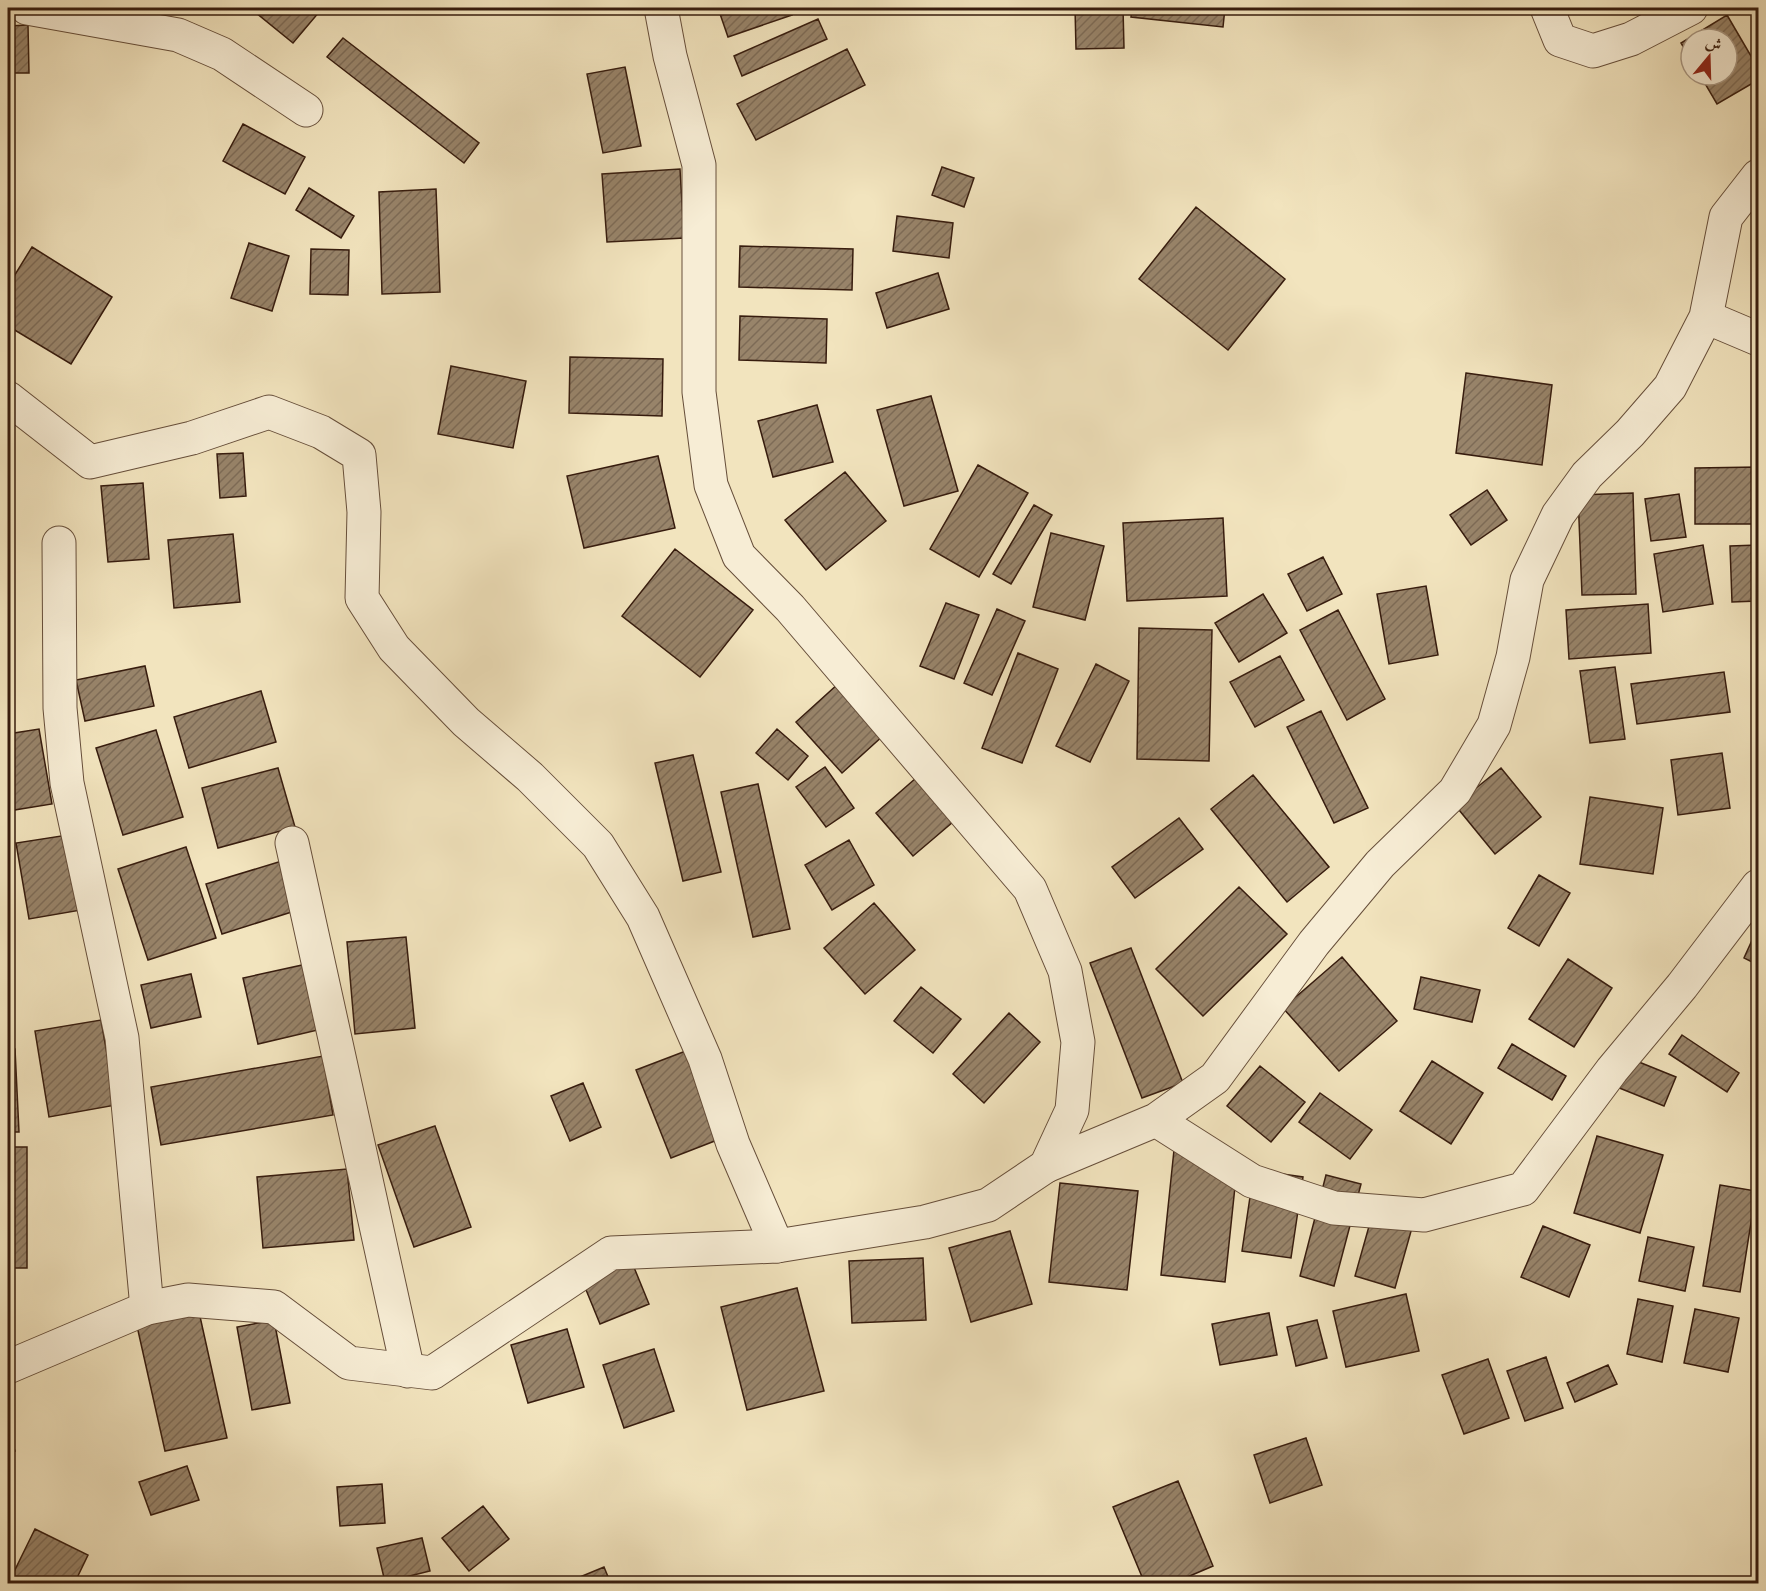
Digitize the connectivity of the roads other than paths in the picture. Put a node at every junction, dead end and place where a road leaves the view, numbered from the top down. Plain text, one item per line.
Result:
1 (27, 8) edge
2 (662, 8) edge
3 (1547, 8) edge
4 (1691, 8) edge
5 (306, 110) dead end
6 (1758, 176) edge
7 (1706, 317) junction
8 (1758, 339) edge
9 (8, 398) edge
10 (59, 543) dead end
11 (292, 843) dead end
12 (1758, 886) edge
13 (1156, 1120) junction
14 (1046, 1166) junction
15 (777, 1246) junction
16 (147, 1308) junction
17 (8, 1367) edge
18 (408, 1371) junction

1 - 5 street
2 - 14 street
3 - 4 street
6 - 7 street
7 - 8 street
7 - 13 street
9 - 15 street
10 - 16 street
11 - 18 street
12 - 13 street
13 - 14 street
14 - 15 street
15 - 18 street
16 - 17 street
16 - 18 street

